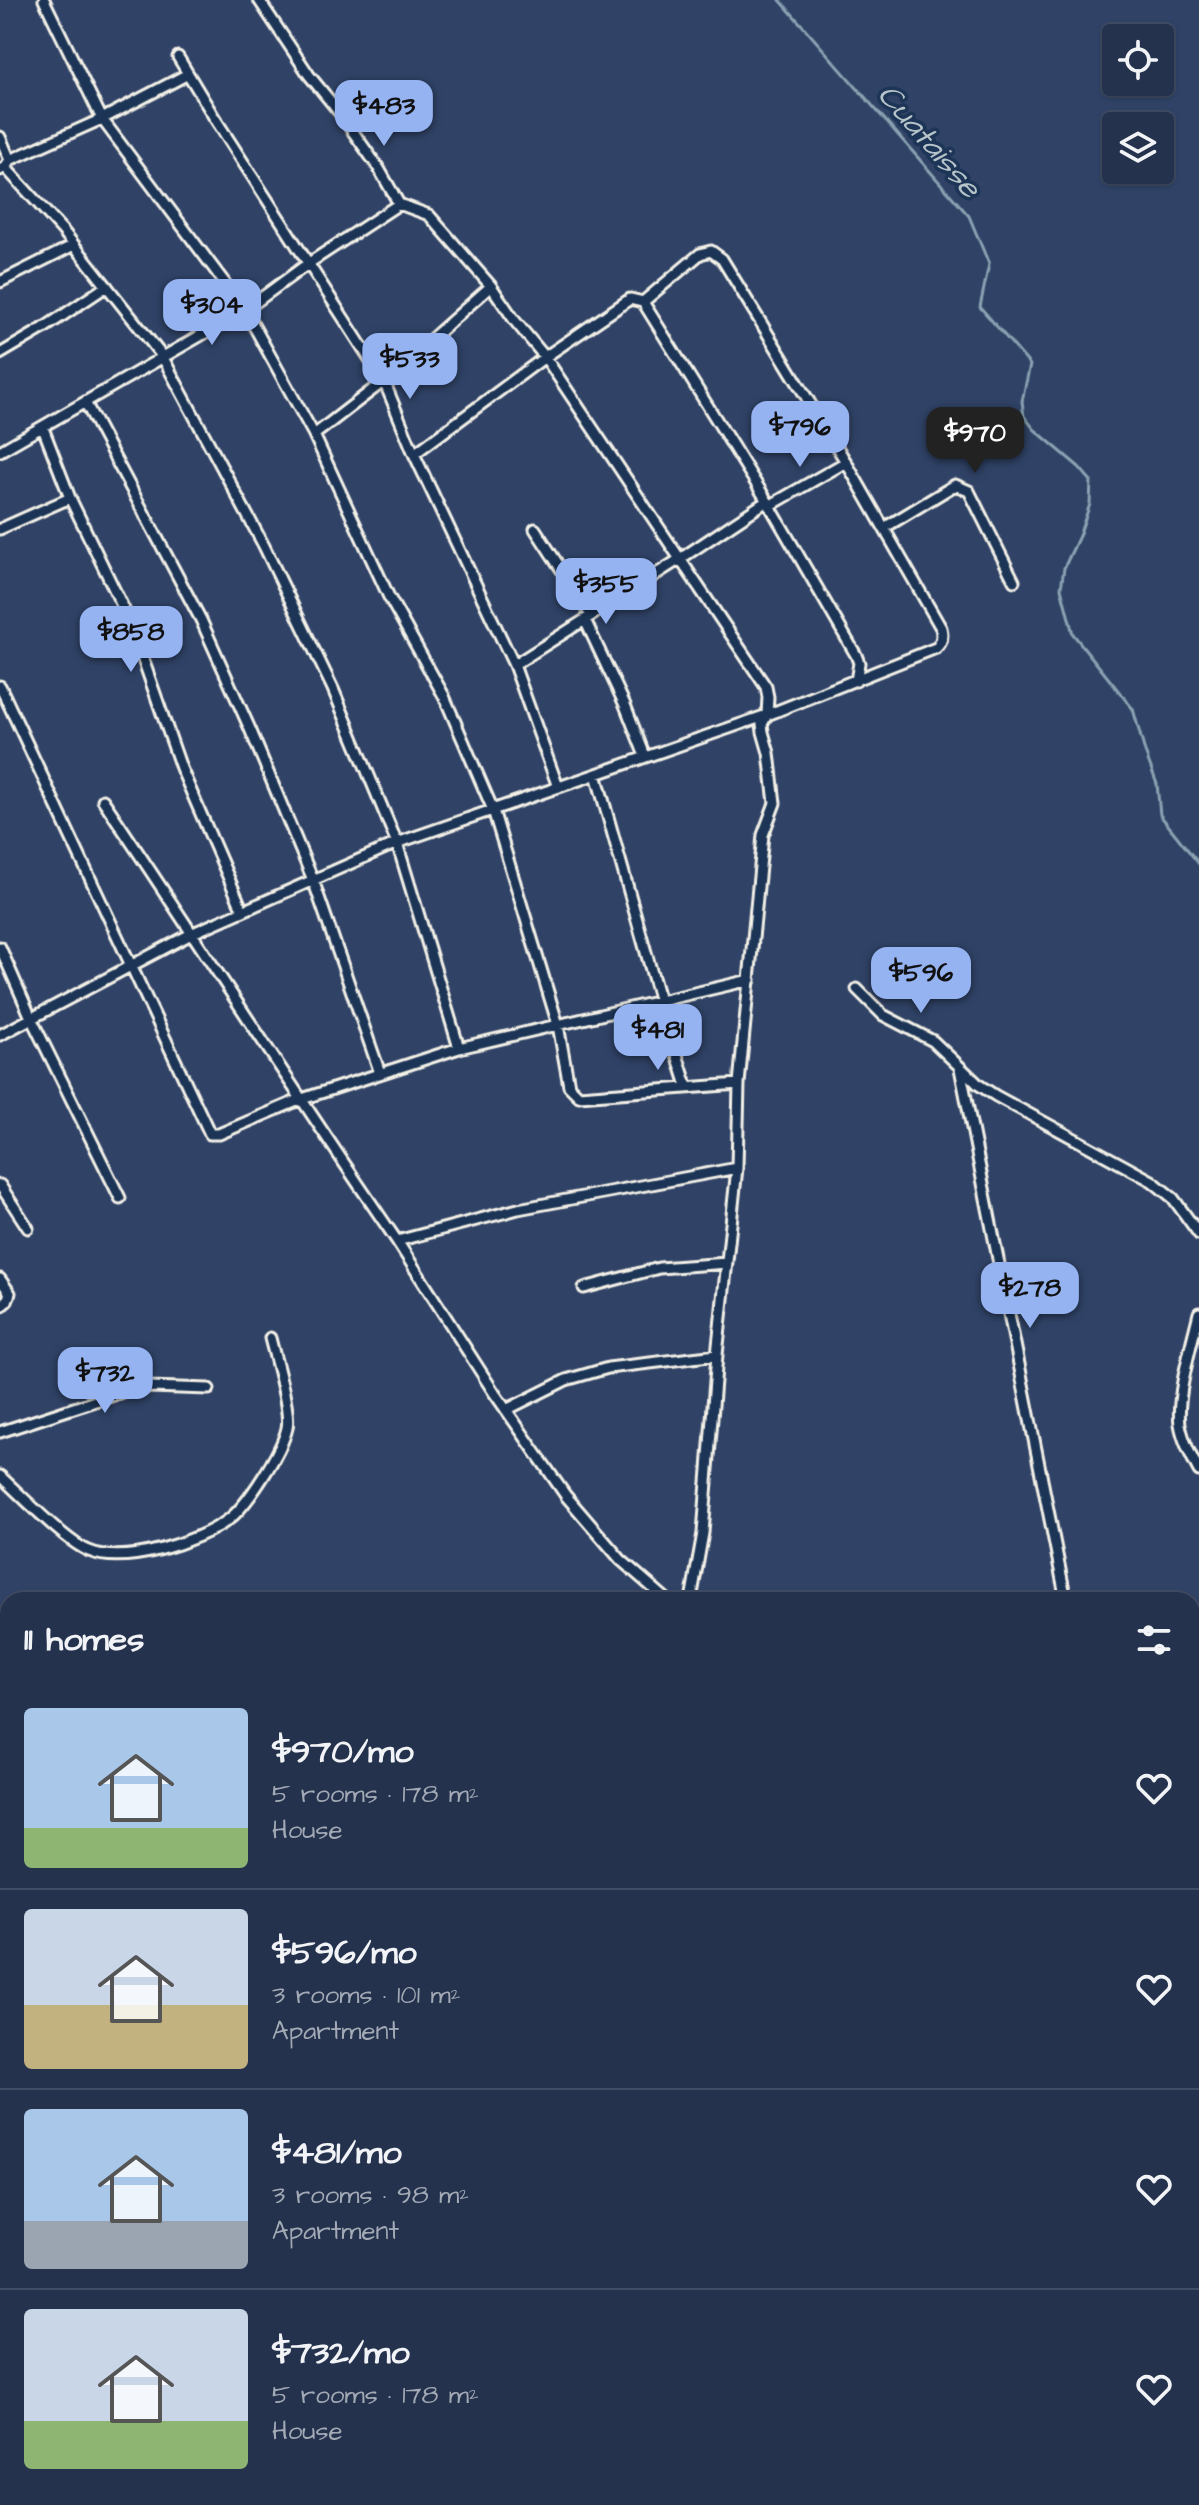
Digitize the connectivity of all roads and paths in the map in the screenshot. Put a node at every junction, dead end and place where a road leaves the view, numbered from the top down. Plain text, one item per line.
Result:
1 (44, 0) edge
2 (259, 0) edge
3 (178, 57) dead end
4 (188, 74) junction
5 (102, 119) junction
6 (0, 137) edge
7 (5, 165) edge
8 (399, 204) junction
9 (74, 245) junction
10 (309, 263) junction
11 (0, 282) edge
12 (107, 286) junction
13 (491, 286) junction
14 (643, 302) junction
15 (245, 310) junction
16 (0, 354) edge
17 (162, 356) junction
18 (545, 357) junction
19 (384, 381) junction
20 (85, 402) junction
21 (43, 428) junction
22 (314, 435) junction
23 (0, 451) edge
24 (414, 454) junction
25 (846, 462) junction
26 (70, 498) junction
27 (769, 503) junction
28 (884, 528) junction
29 (0, 529) edge
30 (535, 529) dead end
31 (680, 559) junction
32 (1014, 581) dead end
33 (588, 618) junction
34 (514, 665) junction
35 (856, 681) junction
36 (0, 686) edge
37 (767, 715) junction
38 (645, 756) junction
39 (596, 774) junction
40 (558, 787) junction
41 (103, 800) dead end
42 (493, 810) junction
43 (397, 843) junction
44 (313, 880) junction
45 (243, 911) junction
46 (193, 933) junction
47 (0, 947) edge
48 (130, 966) junction
49 (750, 980) junction
50 (857, 989) dead end
51 (660, 1000) junction
52 (32, 1020) junction
53 (558, 1025) junction
54 (0, 1035) edge
55 (459, 1048) junction
56 (960, 1068) junction
57 (380, 1073) junction
58 (739, 1084) junction
59 (687, 1086) junction
60 (299, 1100) junction
61 (737, 1168) junction
62 (0, 1185) edge
63 (120, 1198) dead end
64 (28, 1228) dead end
65 (1199, 1234) edge
66 (397, 1241) junction
67 (727, 1263) junction
68 (0, 1279) edge
69 (584, 1288) dead end
70 (0, 1307) edge
71 (1199, 1313) edge
72 (270, 1338) dead end
73 (717, 1355) junction
74 (209, 1389) dead end
75 (506, 1410) junction
76 (0, 1432) edge
77 (1199, 1471) edge
78 (0, 1476) edge
79 (658, 1592) edge
80 (692, 1592) edge
81 (1064, 1592) edge

1 - 5 street
2 - 8 street
3 - 4 street
4 - 5 street
4 - 10 street
5 - 7 street
5 - 15 street
6 - 7 street
7 - 9 street
8 - 10 street
8 - 13 street
9 - 11 street
9 - 12 street
10 - 15 street
10 - 19 street
12 - 16 street
12 - 17 street
13 - 18 street
13 - 19 street
14 - 18 street
14 - 25 street
14 - 27 street
15 - 17 street
15 - 22 street
17 - 20 street
17 - 43 street
18 - 24 street
18 - 31 street
19 - 22 street
19 - 24 street
20 - 21 street
20 - 44 street
21 - 23 street
21 - 26 street
22 - 42 street
24 - 34 street
25 - 27 street
25 - 28 street
26 - 29 street
26 - 45 street
27 - 31 street
27 - 35 street
28 - 32 street
28 - 35 street
30 - 33 street
31 - 33 street
31 - 37 street
33 - 34 street
33 - 38 street
34 - 40 street
35 - 37 street
36 - 48 street
37 - 38 street
37 - 49 street
38 - 39 street
39 - 40 street
39 - 51 street
40 - 42 street
41 - 46 street
42 - 43 street
42 - 53 street
43 - 44 street
43 - 55 street
44 - 45 street
44 - 57 street
45 - 46 street
46 - 48 street
46 - 60 street
47 - 52 street
48 - 52 street
48 - 60 street
49 - 51 street
49 - 58 street
50 - 56 street
51 - 53 street
51 - 59 street
52 - 54 street
52 - 63 street
53 - 55 street
53 - 59 street
55 - 57 street
56 - 65 street
56 - 81 street
57 - 60 street
58 - 59 street
58 - 61 street
60 - 66 street
61 - 66 street
61 - 67 street
62 - 64 street
66 - 75 street
67 - 69 street
67 - 73 street
68 - 70 street
71 - 77 street
72 - 78 street
73 - 75 street
73 - 80 street
74 - 76 street
75 - 79 street

